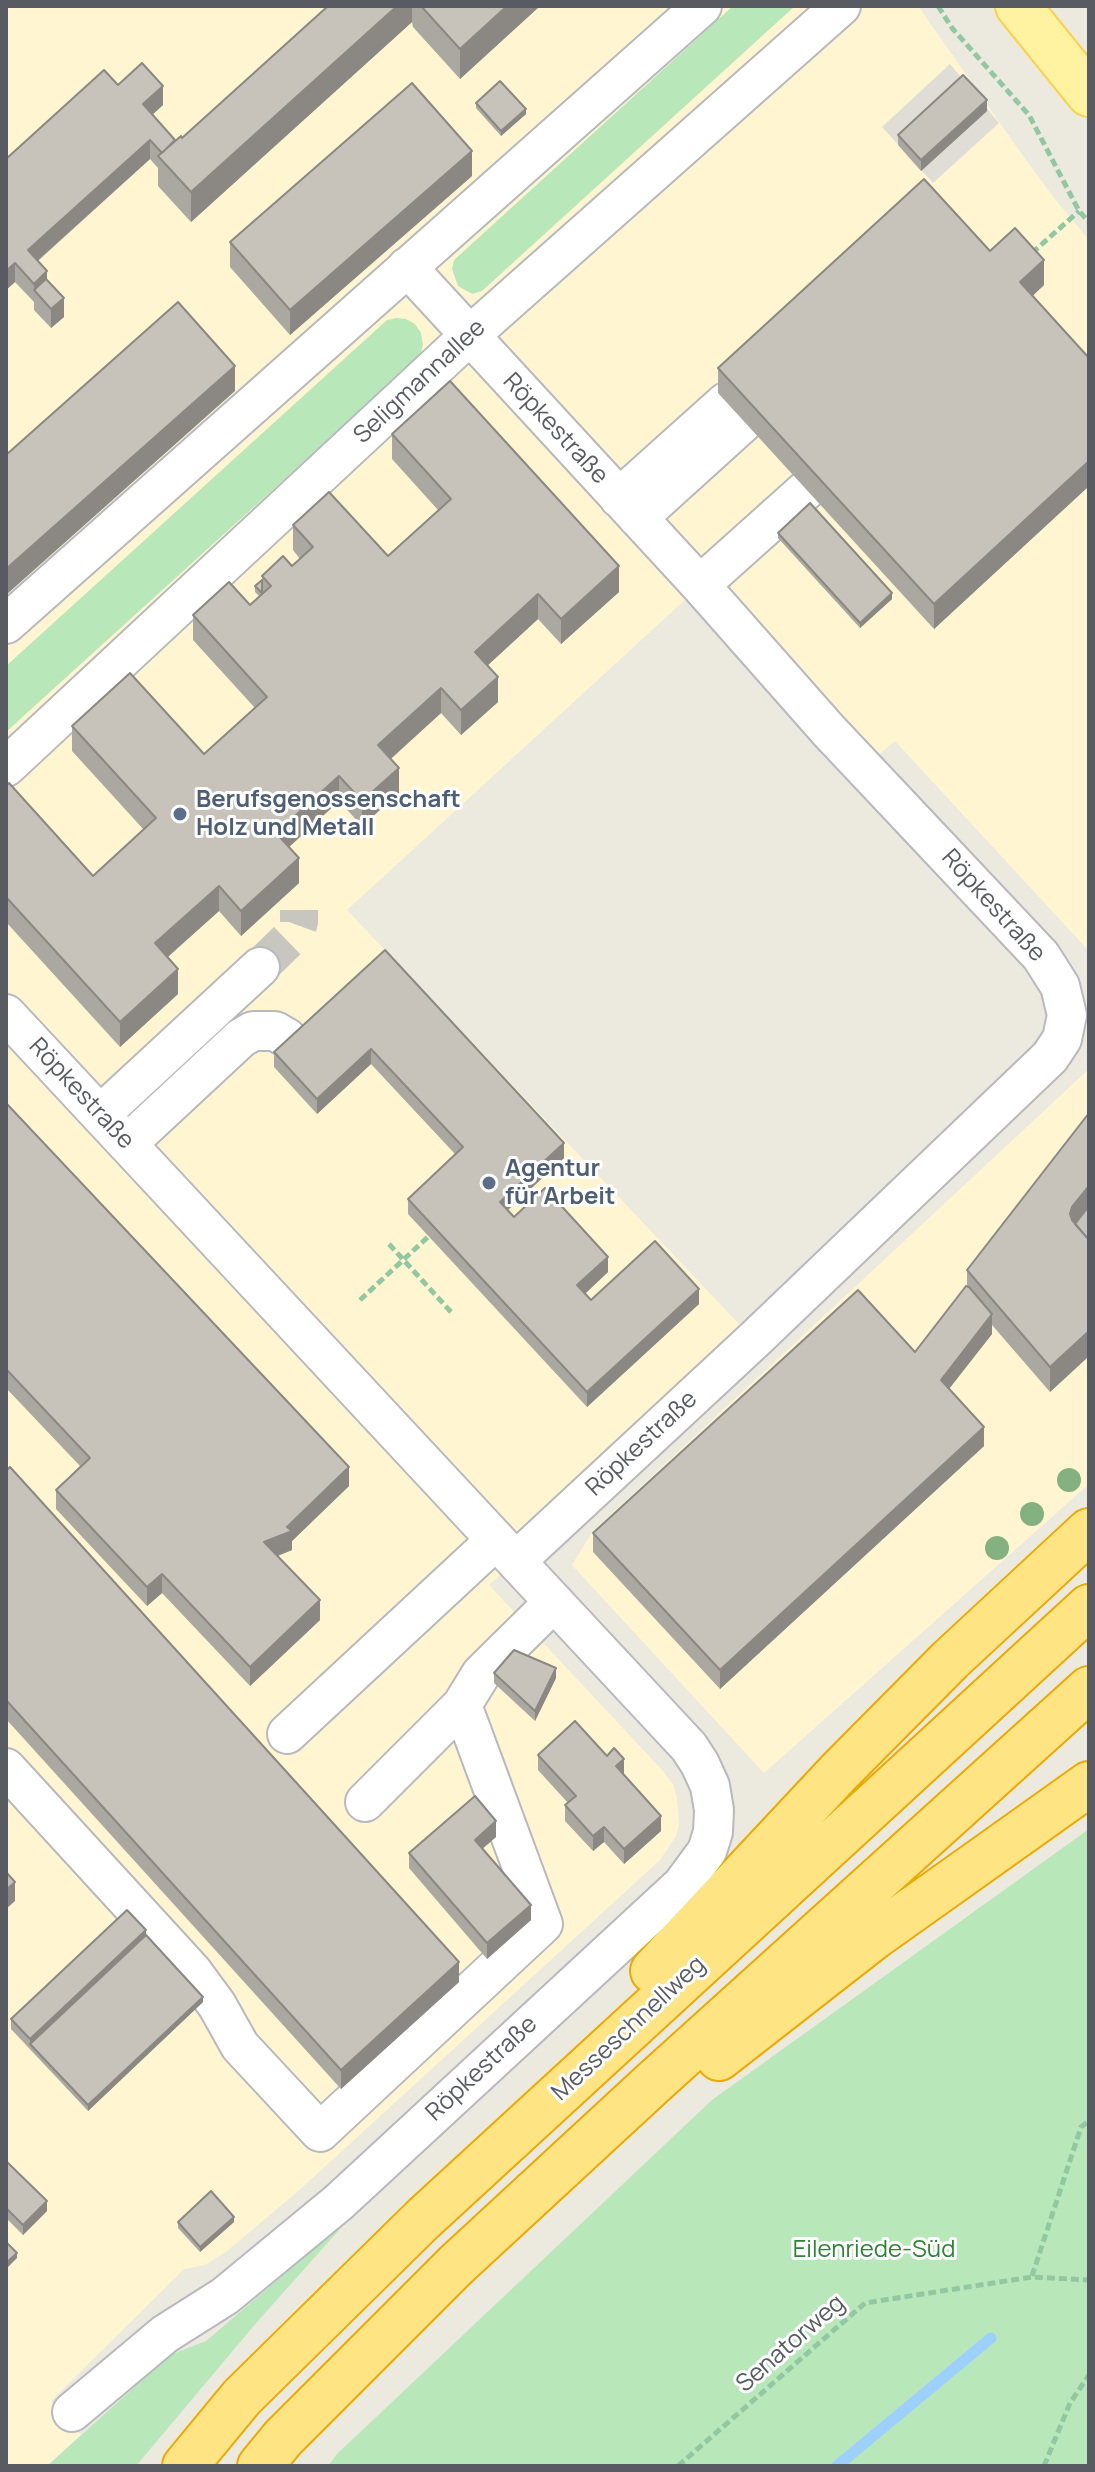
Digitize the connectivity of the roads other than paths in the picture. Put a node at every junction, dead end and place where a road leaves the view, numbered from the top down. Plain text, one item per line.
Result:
1 (702, 6) edge
2 (841, 6) edge
3 (1018, 6) edge
4 (1089, 94) edge
5 (407, 267) junction
6 (469, 336) junction
7 (735, 412) edge
8 (806, 490) edge
9 (628, 508) junction
10 (700, 585) junction
11 (6, 624) edge
12 (6, 767) edge
13 (260, 967) tunnel mouth
14 (6, 1014) edge
15 (296, 1047) edge
16 (100, 1115) junction
17 (127, 1144) junction
18 (1089, 1531) edge
19 (506, 1550) junction
20 (554, 1602) junction
21 (1089, 1607) edge
22 (1089, 1689) edge
23 (462, 1705) junction
24 (287, 1734) dead end
25 (6, 1768) edge
26 (1089, 1784) edge
27 (365, 1802) dead end
28 (423, 2219) junction
29 (456, 2265) junction
30 (72, 2412) dead end
31 (185, 2466) edge
32 (260, 2466) edge

1 - 5 street
2 - 6 street, Seligmannallee
3 - 4 main road
5 - 6 street, Röpkestraße
5 - 11 street
6 - 9 street, Röpkestraße
6 - 12 street, Seligmannallee
7 - 9 street
8 - 10 street
9 - 10 street, Röpkestraße
10 - 19 street, Röpkestraße
13 - 16 street
14 - 16 street, Röpkestraße
15 - 17 street
16 - 17 street, Röpkestraße
17 - 19 street, Röpkestraße
18 - 28 highway
19 - 20 street, Röpkestraße
19 - 24 street
20 - 23 street
20 - 30 street, Röpkestraße
21 - 28 highway, Messeschnellweg
22 - 29 highway
23 - 25 street
23 - 27 street
26 - 29 highway
28 - 31 highway, Messeschnellweg
29 - 32 highway

